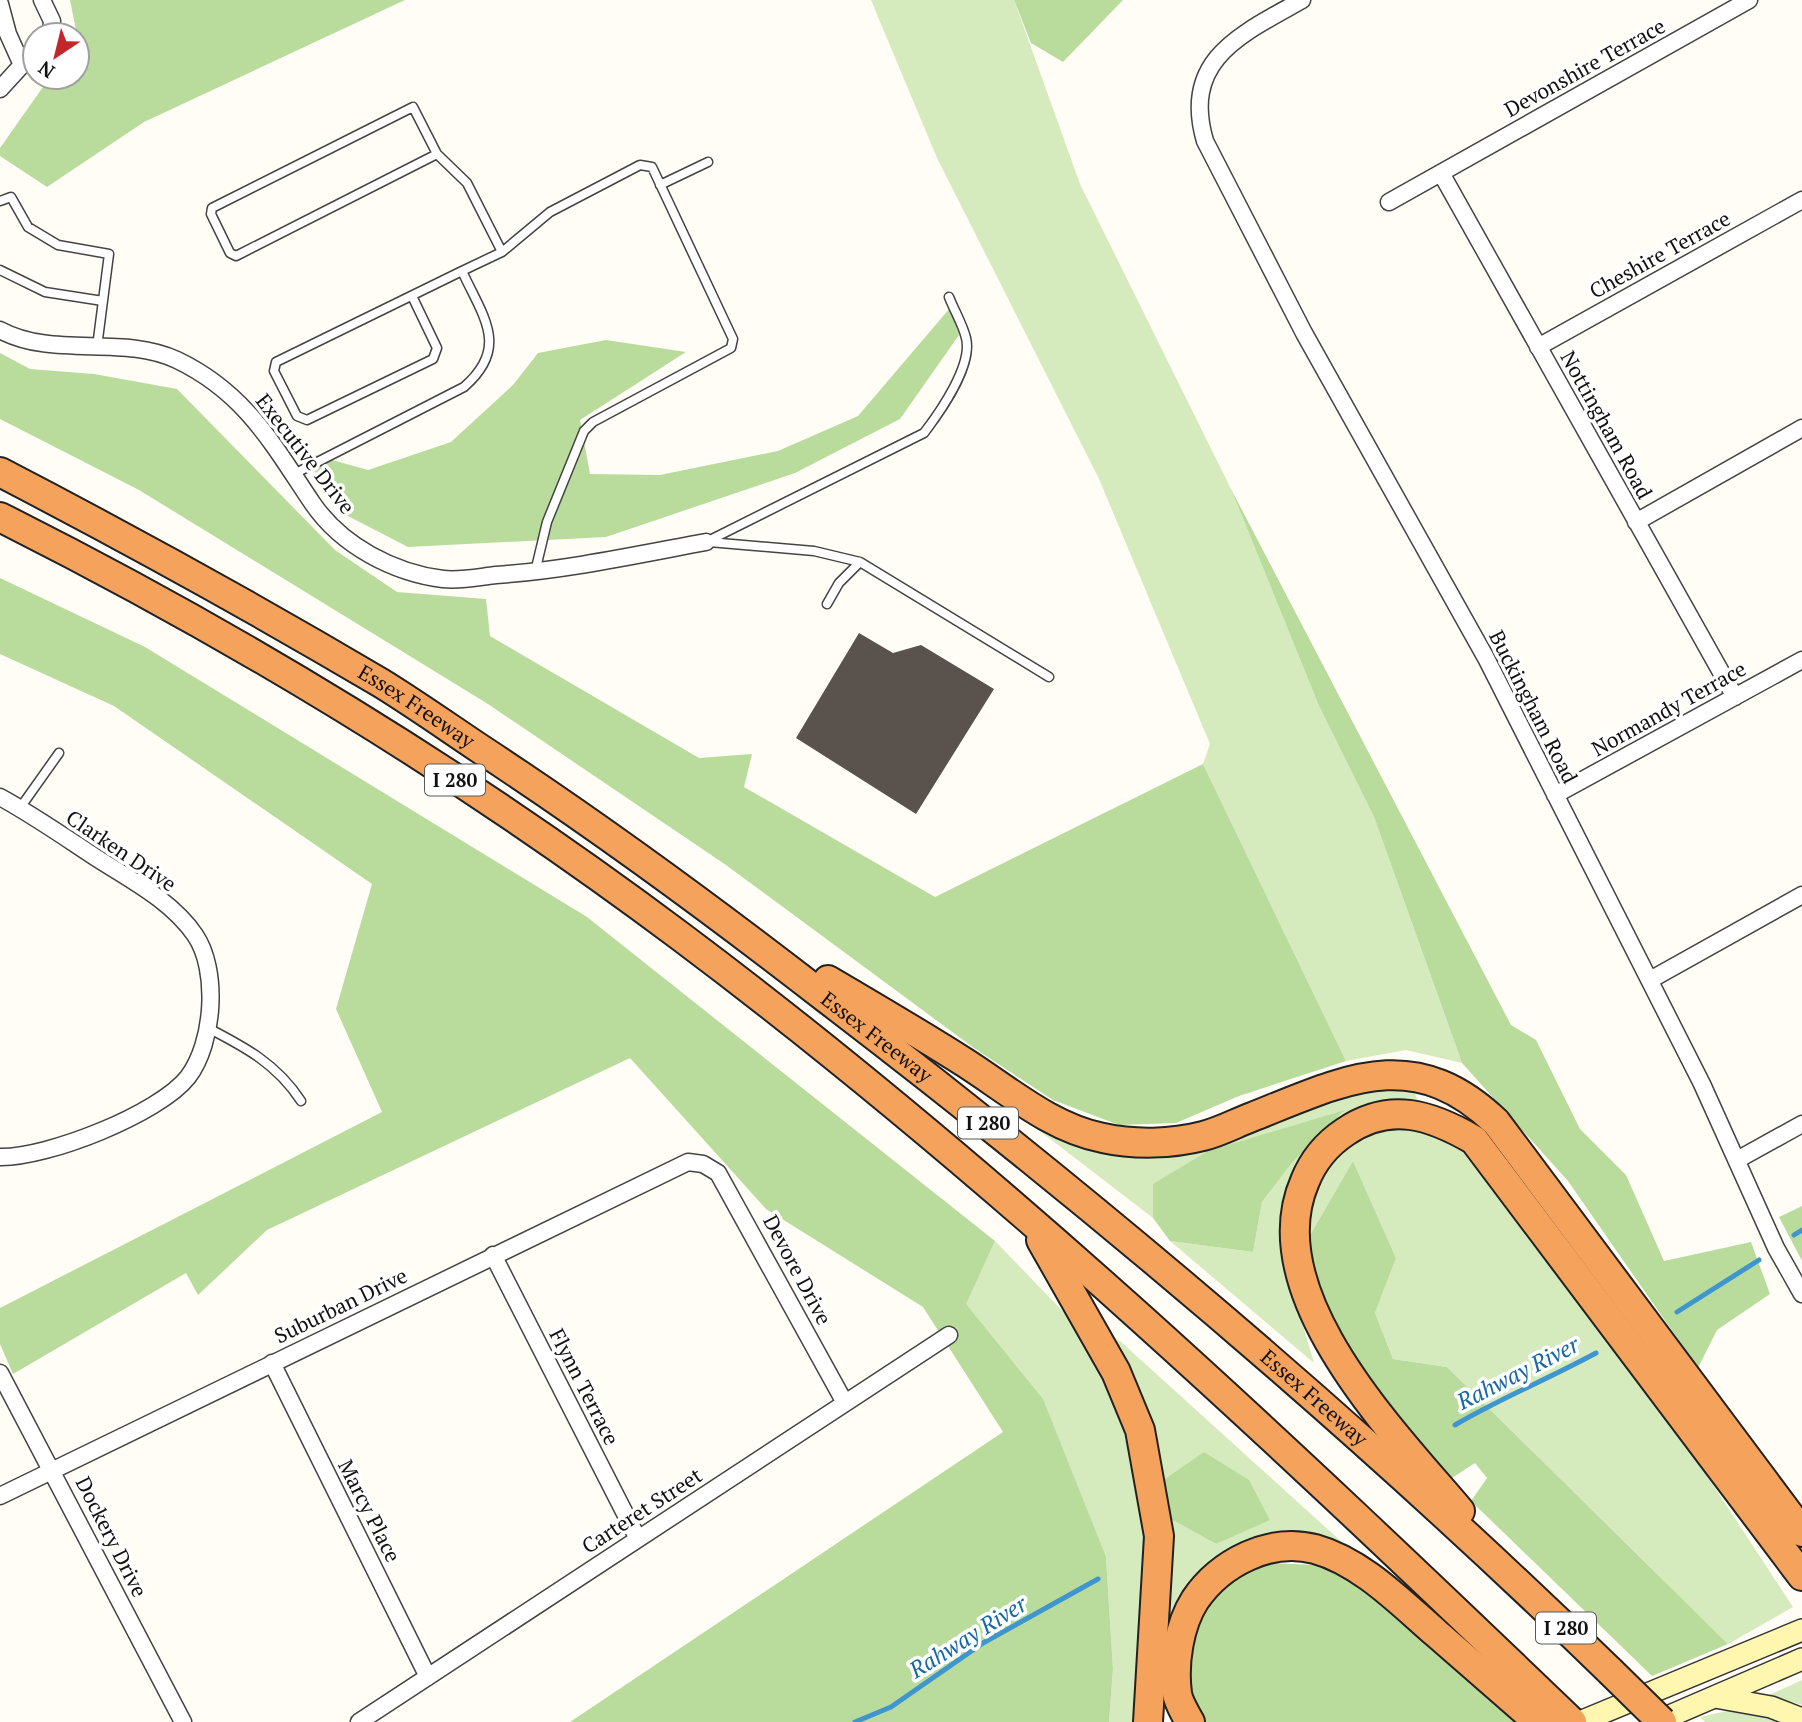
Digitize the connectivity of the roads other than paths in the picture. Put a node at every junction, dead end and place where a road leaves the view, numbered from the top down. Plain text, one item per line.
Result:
1 (42, 0) edge
2 (1302, 0) edge
3 (1749, 0) edge
4 (0, 4) edge
5 (52, 21) edge
6 (21, 51) edge
7 (21, 67) edge
8 (0, 89) edge
9 (437, 154) junction
10 (708, 162) dead end
11 (1441, 173) junction
12 (660, 185) junction
13 (1802, 200) edge
14 (0, 201) edge
15 (1389, 202) dead end
16 (502, 252) junction
17 (0, 270) edge
18 (462, 271) junction
19 (412, 296) junction
20 (949, 297) dead end
21 (103, 301) junction
22 (0, 330) edge
23 (97, 347) junction
24 (1538, 347) junction
25 (1802, 428) edge
26 (0, 472) edge
27 (294, 474) junction
28 (0, 517) edge
29 (1636, 522) junction
30 (706, 542) junction
31 (860, 562) junction
32 (535, 572) junction
33 (827, 604) dead end
34 (1802, 660) edge
35 (1049, 677) dead end
36 (1735, 697) junction
37 (59, 753) dead end
38 (1555, 795) junction
39 (0, 797) edge
40 (20, 808) junction
41 (1802, 895) edge
42 (706, 906) junction
43 (1650, 980) junction
44 (206, 1027) junction
45 (301, 1101) dead end
46 (1802, 1125) edge
47 (0, 1157) edge
48 (1737, 1160) junction
49 (703, 1164) joint
50 (1031, 1221) junction
51 (493, 1255) junction
52 (1802, 1294) edge
53 (949, 1335) dead end
54 (272, 1363) junction
55 (0, 1373) edge
56 (845, 1403) junction
57 (53, 1470) junction
58 (0, 1496) edge
59 (1802, 1532) edge
60 (638, 1539) junction
61 (1802, 1576) edge
62 (1522, 1586) junction
63 (1802, 1630) edge
64 (1802, 1659) edge
65 (428, 1677) junction
66 (1715, 1697) junction
67 (1176, 1708) edge
68 (1537, 1711) edge
69 (1802, 1719) edge
70 (183, 1722) edge
71 (359, 1722) edge
72 (1148, 1722) edge
73 (1189, 1722) edge
74 (1572, 1722) edge
75 (1580, 1722) edge
76 (1656, 1722) edge
77 (1662, 1722) edge

1 - 5 street
2 - 38 street, Buckingham Road
3 - 11 street, Devonshire Terrace
4 - 6 street
7 - 8 street
9 - 9 lane
9 - 16 lane
10 - 12 lane
11 - 15 street, Devonshire Terrace
11 - 24 street, Nottingham Road
12 - 16 lane
12 - 32 lane
13 - 24 street, Cheshire Terrace
14 - 21 lane
16 - 18 lane
17 - 21 lane
18 - 19 lane
18 - 27 lane
19 - 19 lane
20 - 30 lane
21 - 23 lane
22 - 23 street, Executive Drive
23 - 27 street, Executive Drive
24 - 29 street, Nottingham Road
25 - 29 street
26 - 42 highway, Essex Freeway / I 280
27 - 32 street, Executive Drive
28 - 50 highway, Essex Freeway / I 280
29 - 36 street, Nottingham Road
30 - 31 lane
30 - 32 street, Executive Drive
31 - 33 lane
31 - 35 lane
34 - 36 street, Normandy Terrace
36 - 38 street, Normandy Terrace
37 - 40 lane
38 - 43 street, Buckingham Road
39 - 40 street, Clarken Drive
40 - 44 street, Clarken Drive
41 - 43 street
42 - 59 highway
42 - 62 highway, Essex Freeway / I 280
43 - 48 street, Buckingham Road
44 - 45 lane
44 - 47 street, Clarken Drive
46 - 48 street
48 - 52 street, Buckingham Road
49 - 51 street, Suburban Drive
49 - 56 street, Devore Drive
50 - 68 highway, Essex Freeway / I 280
50 - 72 highway
51 - 54 street, Suburban Drive
51 - 60 street, Flynn Terrace
53 - 56 street, Carteret Street
54 - 57 street, Suburban Drive
54 - 65 street, Marcy Place
55 - 57 street, Dockery Drive
56 - 60 street, Carteret Street
57 - 58 street, Suburban Drive
57 - 70 street, Dockery Drive
60 - 65 street, Carteret Street
61 - 62 highway
62 - 77 highway, Essex Freeway / I 280, bridge
63 - 75 main road
64 - 66 main road
65 - 71 street, Carteret Street
66 - 69 main road
66 - 76 main road
67 - 68 highway
67 - 73 highway
68 - 74 highway, Essex Freeway / I 280

